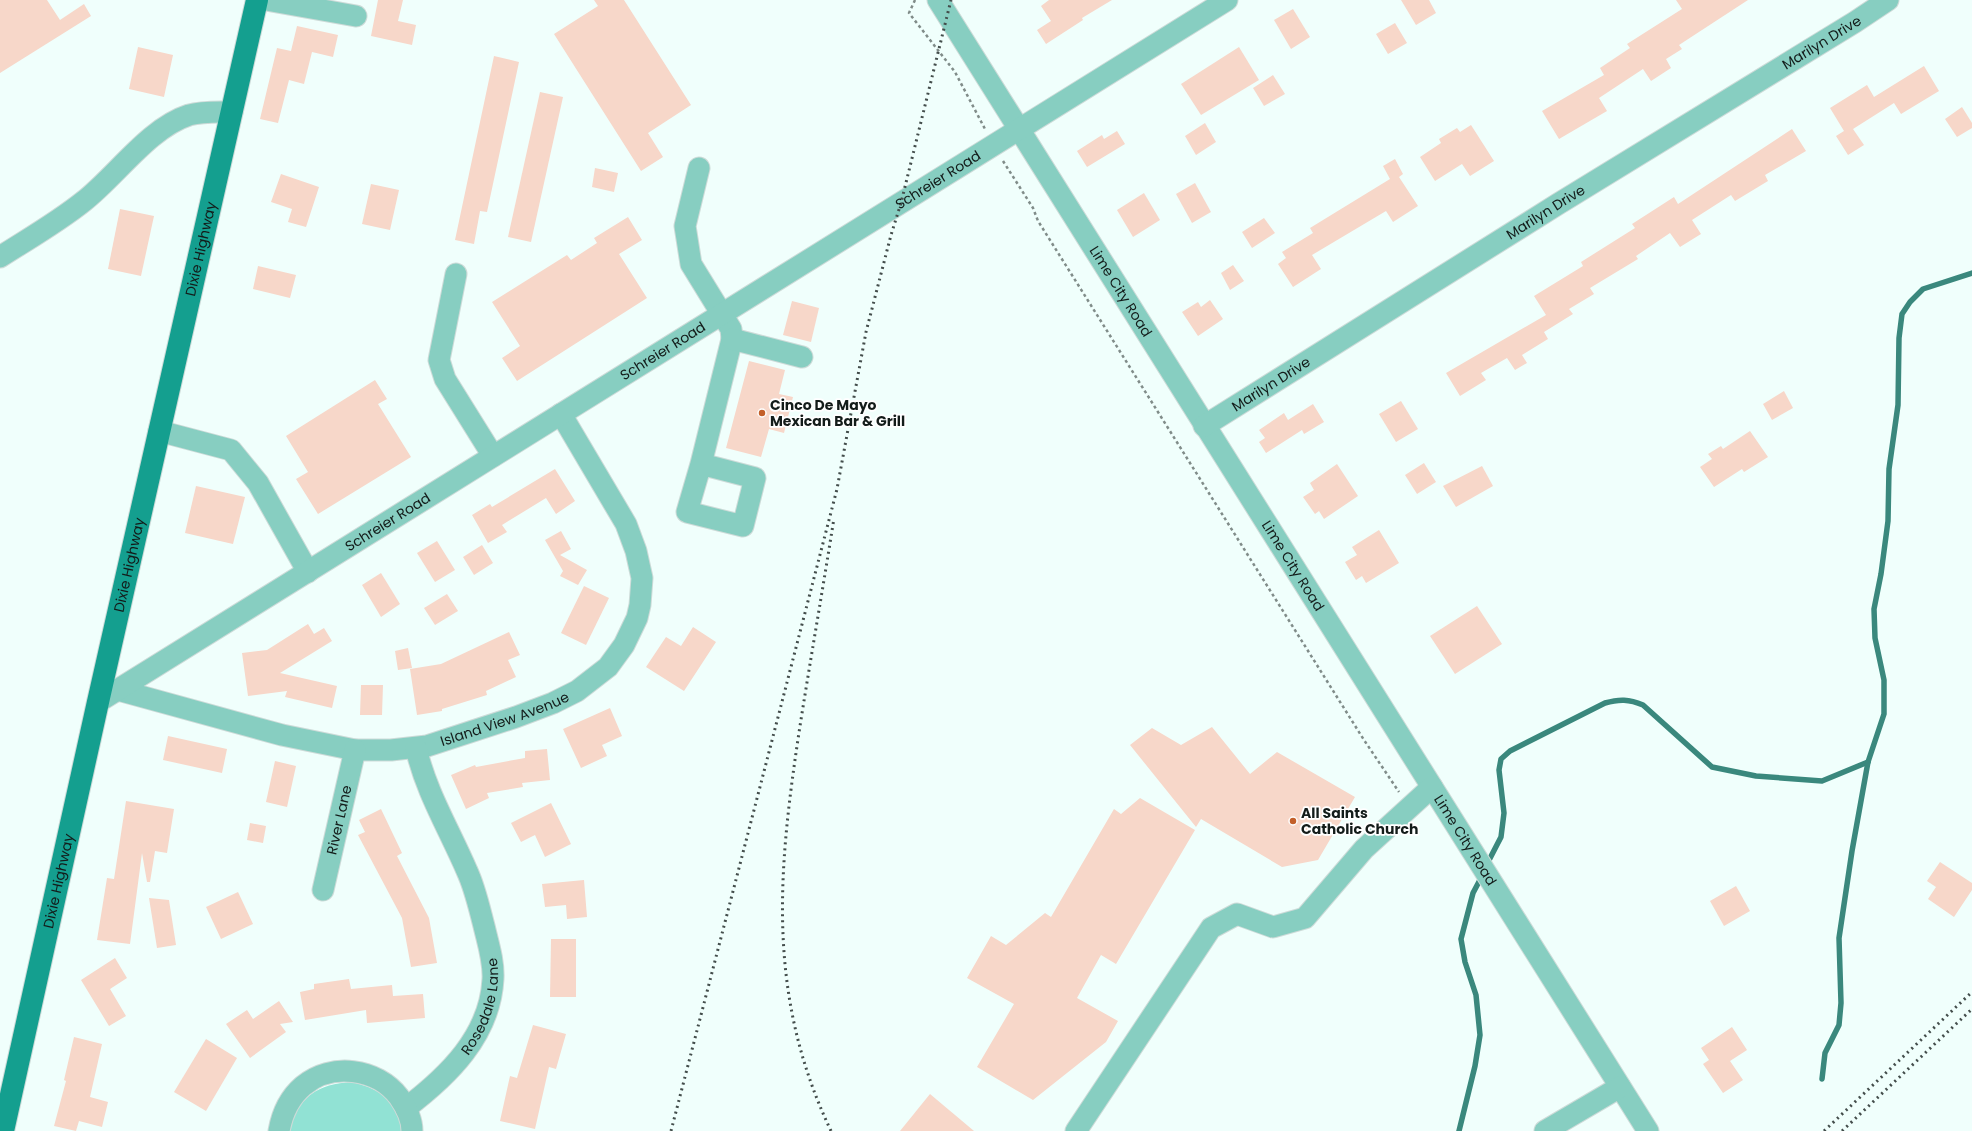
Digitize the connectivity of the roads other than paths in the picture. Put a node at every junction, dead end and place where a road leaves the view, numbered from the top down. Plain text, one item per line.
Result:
1 (257, 0) edge
2 (266, 0) edge
3 (938, 0) edge
4 (1227, 0) edge
5 (1888, 0) edge
6 (356, 16) dead end
7 (232, 112) junction
8 (1020, 129) junction
9 (699, 168) dead end
10 (0, 257) edge
11 (456, 274) dead end
12 (722, 314) junction
13 (732, 339) junction
14 (802, 357) dead end
15 (561, 414) junction
16 (1204, 426) junction
17 (159, 432) junction
18 (493, 456) junction
19 (702, 464) dead end
20 (308, 572) junction
21 (118, 690) junction
22 (98, 702) junction
23 (416, 748) junction
24 (355, 750) junction
25 (1432, 787) junction
26 (323, 890) dead end
27 (1620, 1087) junction
28 (406, 1108) junction
29 (3, 1131) edge
30 (279, 1131) edge
31 (412, 1131) edge
32 (1076, 1131) edge
33 (1545, 1131) edge
34 (1648, 1131) edge

1 - 7 main road, Dixie Highway
2 - 6 street
3 - 8 street, Lime City Road
4 - 8 street, Schreier Road
5 - 16 street, Marilyn Drive
7 - 10 street
7 - 17 main road, Dixie Highway
8 - 12 street, Schreier Road
8 - 16 street, Lime City Road
9 - 12 street
11 - 18 street
12 - 13 street
12 - 15 street, Schreier Road
13 - 14 street
13 - 19 street
15 - 18 street, Schreier Road
15 - 23 street, Island View Avenue
16 - 25 street, Lime City Road
17 - 20 street
17 - 22 main road, Dixie Highway
18 - 20 street, Schreier Road
20 - 21 street, Schreier Road
21 - 22 street, Schreier Road
21 - 24 street, Island View Avenue
22 - 29 main road, Dixie Highway
23 - 24 street, Island View Avenue
23 - 28 street, Rosedale Lane
24 - 26 street, River Lane
25 - 27 street, Lime City Road
25 - 32 street
27 - 33 street
27 - 34 street, Lime City Road
28 - 30 street
28 - 31 street

